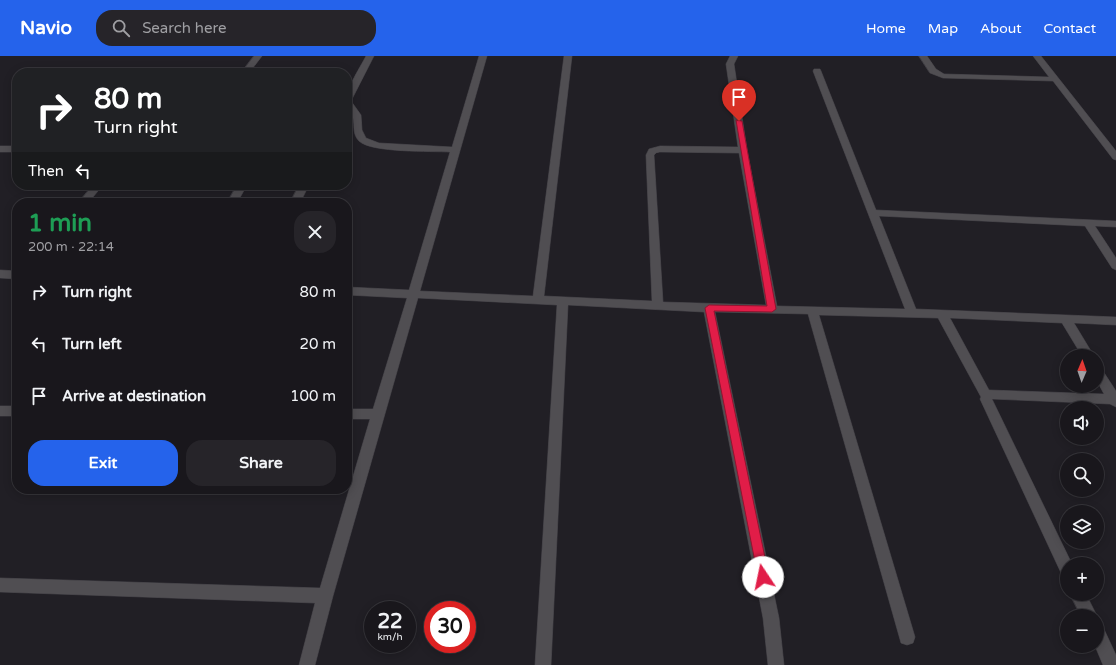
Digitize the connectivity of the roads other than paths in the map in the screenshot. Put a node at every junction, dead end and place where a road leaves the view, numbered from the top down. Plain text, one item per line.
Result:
1 (258, 56) edge
2 (370, 56) edge
3 (483, 56) edge
4 (568, 56) edge
5 (734, 56) edge
6 (923, 56) edge
7 (1037, 56) edge
8 (249, 68) edge
9 (817, 71) dead end
10 (1054, 79) junction
11 (352, 91) edge
12 (352, 109) edge
13 (0, 149) edge
14 (12, 149) edge
15 (12, 150) edge
16 (455, 150) junction
17 (743, 150) junction
18 (1116, 157) edge
19 (0, 158) edge
20 (94, 190) edge
21 (87, 198) edge
22 (874, 213) junction
23 (1088, 223) junction
24 (1116, 224) edge
25 (1116, 266) edge
26 (0, 274) edge
27 (12, 275) edge
28 (352, 291) edge
29 (413, 293) junction
30 (538, 299) junction
31 (563, 300) junction
32 (658, 305) junction
33 (709, 308) junction
34 (772, 309) junction
35 (812, 310) junction
36 (912, 312) junction
37 (942, 315) junction
38 (1066, 320) junction
39 (1116, 321) edge
40 (1084, 349) edge
41 (1104, 382) edge
42 (987, 397) junction
43 (1115, 400) edge
44 (0, 410) edge
45 (12, 411) edge
46 (352, 414) edge
47 (378, 414) junction
48 (1061, 557) edge
49 (0, 585) edge
50 (325, 596) junction
51 (906, 638) dead end
52 (1104, 648) edge
53 (307, 665) edge
54 (543, 665) edge
55 (776, 665) edge
56 (1112, 665) edge

1 - 8 street
2 - 11 street
3 - 16 street
4 - 30 street
5 - 17 street
6 - 10 street
7 - 10 street
9 - 22 street
10 - 18 street
12 - 16 street
13 - 14 street
15 - 19 street
16 - 29 street
17 - 32 street
17 - 34 street
20 - 21 street
22 - 23 street
22 - 36 street
23 - 24 street
23 - 25 street
26 - 27 street
28 - 29 street
29 - 30 street
29 - 47 street
30 - 31 street
31 - 32 street
31 - 54 street
32 - 33 street
33 - 34 street
33 - 55 street
34 - 35 street
35 - 36 street
35 - 51 street
36 - 37 street
37 - 38 street
37 - 42 street
38 - 39 street
38 - 40 street
41 - 43 street
42 - 43 street
42 - 48 street
44 - 45 street
46 - 47 street
47 - 50 street
49 - 50 street
50 - 53 street
52 - 56 street

